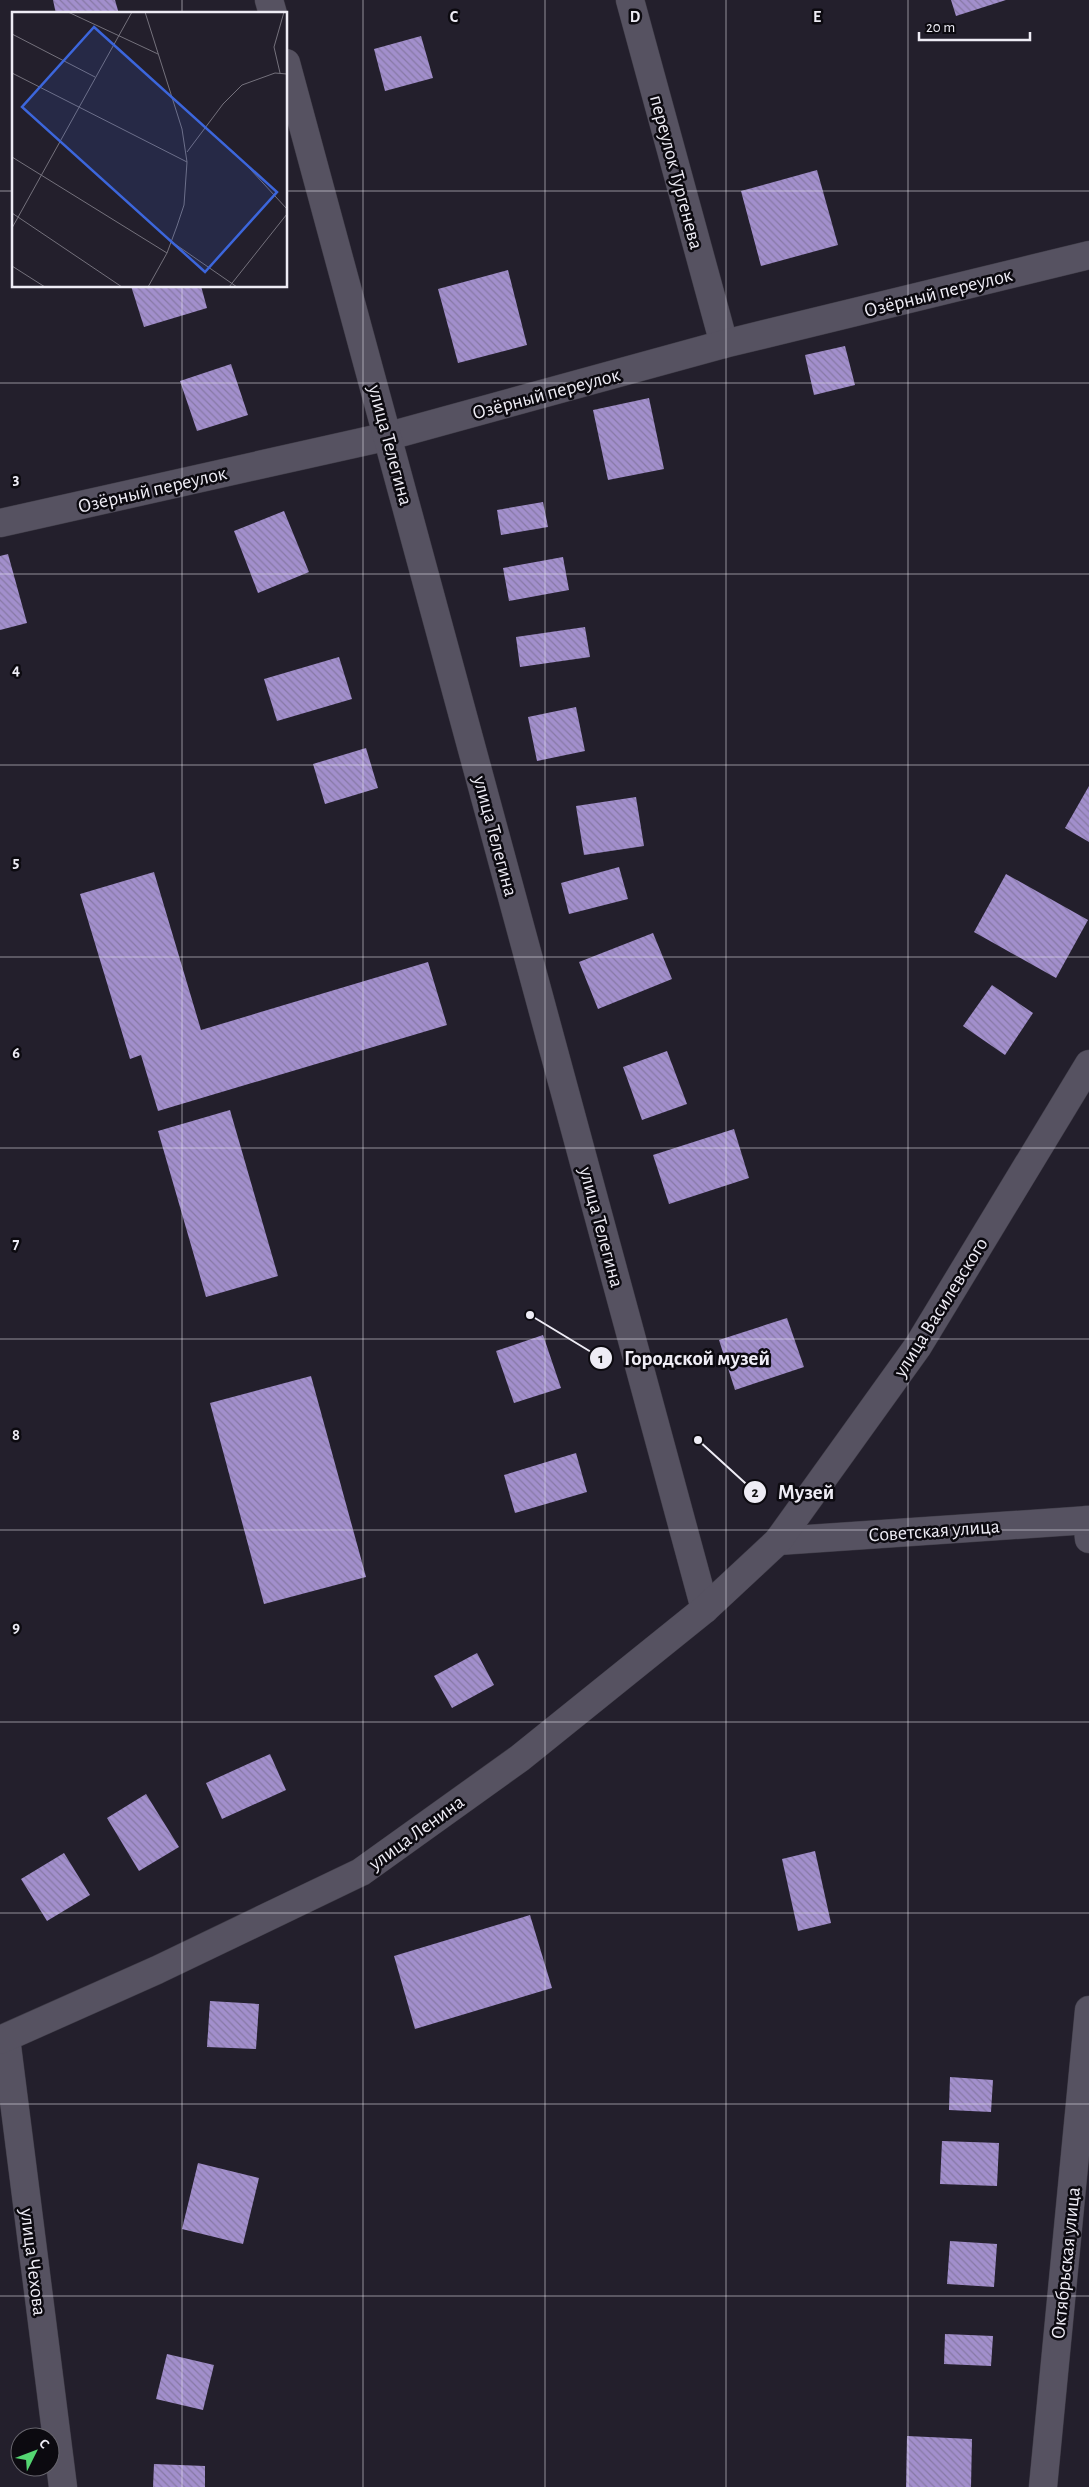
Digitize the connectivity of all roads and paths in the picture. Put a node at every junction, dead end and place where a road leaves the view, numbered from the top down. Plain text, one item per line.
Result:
1 (630, 0) edge
2 (288, 70) edge
3 (1089, 255) edge
4 (724, 344) junction
5 (389, 436) junction
6 (0, 523) edge
7 (1089, 1064) edge
8 (1088, 1526) edge
9 (778, 1541) junction
10 (705, 1609) junction
11 (1089, 2010) edge
12 (3, 2039) edge
13 (63, 2487) edge
14 (1043, 2487) edge

1 - 4 street, переулок Тургенева
2 - 5 street, улица Телегина
3 - 4 street, Озёрный переулок
4 - 5 street, Озёрный переулок
5 - 6 street, Озёрный переулок
5 - 10 street, улица Телегина
7 - 9 street, улица Василевского
8 - 9 street, Советская улица
9 - 10 street, улица Ленина
10 - 12 street, улица Ленина
11 - 14 street, Октябрьская улица
12 - 13 street, улица Чехова

